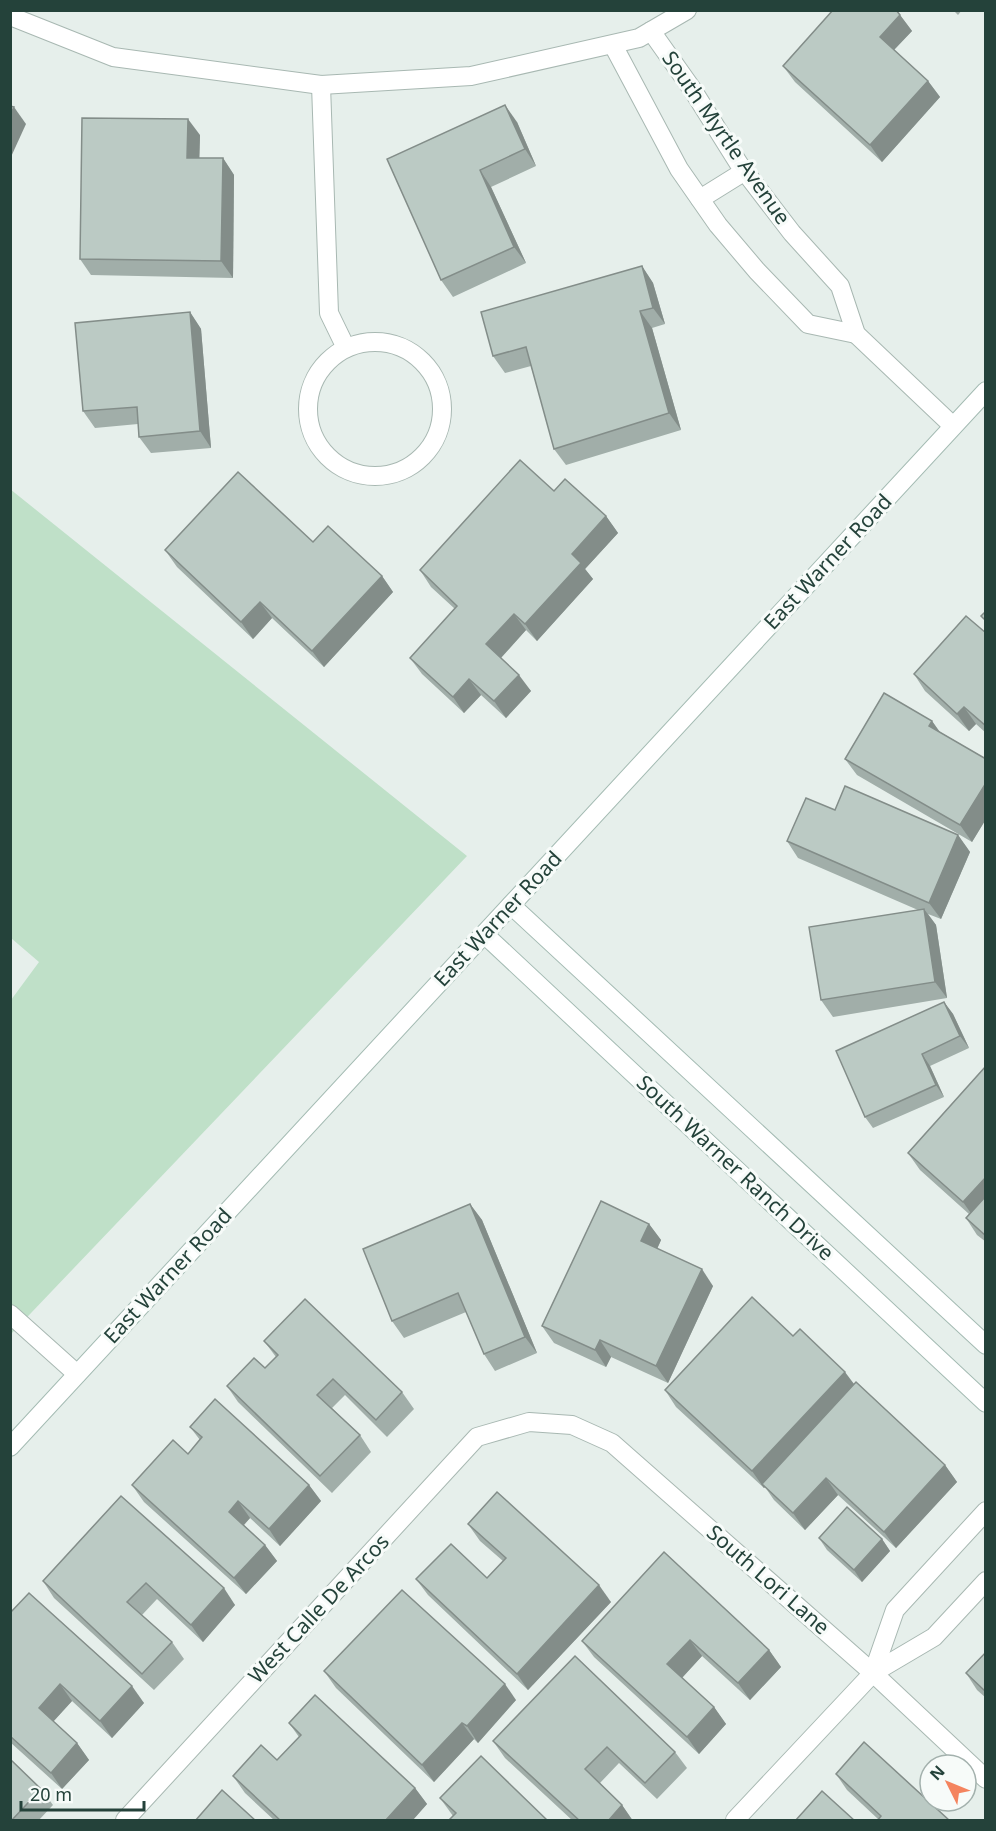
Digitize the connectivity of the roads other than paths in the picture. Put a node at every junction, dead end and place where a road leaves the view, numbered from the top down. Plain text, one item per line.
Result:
1 (687, 10) edge
2 (10, 16) edge
3 (651, 31) junction
4 (613, 45) junction
5 (321, 85) junction
6 (745, 171) junction
7 (700, 199) junction
8 (856, 334) junction
9 (346, 348) junction
10 (986, 391) edge
11 (953, 426) junction
12 (511, 905) junction
13 (484, 934) junction
14 (10, 1314) edge
15 (986, 1345) edge
16 (77, 1374) junction
17 (986, 1403) edge
18 (529, 1422) joint
19 (10, 1447) edge
20 (986, 1510) edge
21 (986, 1581) edge
22 (873, 1673) junction
23 (986, 1779) edge
24 (125, 1821) edge
25 (735, 1821) edge

1 - 3 street
2 - 5 street
3 - 4 street
3 - 6 street, South Myrtle Avenue
4 - 5 street
4 - 7 street, South Myrtle Avenue
5 - 9 street
6 - 7 street
6 - 8 street, South Myrtle Avenue
7 - 8 street, South Myrtle Avenue
8 - 11 street, South Myrtle Avenue
9 - 9 street
10 - 11 street, East Warner Road
11 - 12 street, East Warner Road
12 - 13 street, East Warner Road
12 - 15 street, South Warner Ranch Drive
13 - 16 street, East Warner Road
13 - 17 street, South Warner Ranch Drive
14 - 16 street
16 - 19 street, East Warner Road
18 - 22 street, South Lori Lane
18 - 24 street, West Calle De Arcos
20 - 22 street
21 - 22 street
22 - 23 street, South Lori Lane
22 - 25 street

